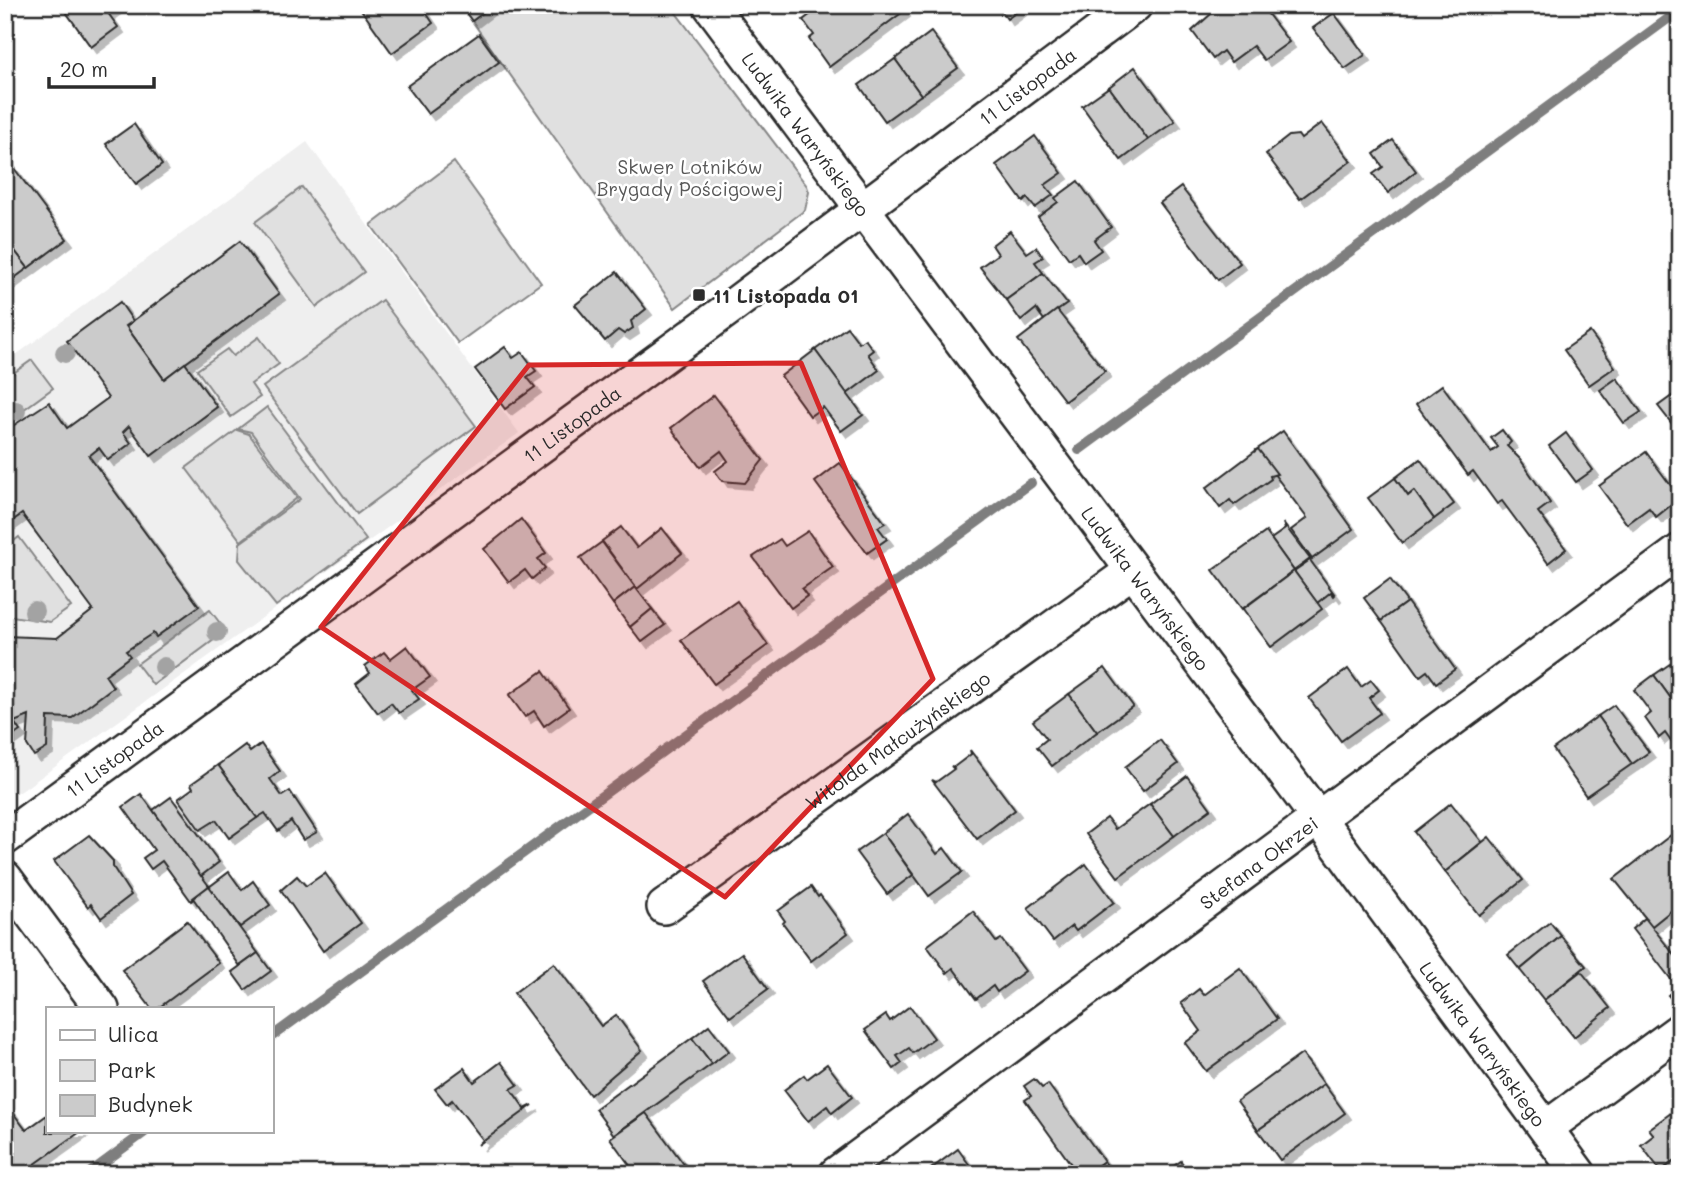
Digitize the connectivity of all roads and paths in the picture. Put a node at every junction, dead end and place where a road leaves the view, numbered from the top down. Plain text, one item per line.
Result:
1 (710, 5) edge
2 (1135, 5) edge
3 (862, 209) junction
4 (1680, 551) edge
5 (1132, 571) junction
6 (1318, 818) junction
7 (5, 838) edge
8 (5, 878) edge
9 (664, 908) dead end
10 (101, 1007) edge
11 (1680, 1030) edge
12 (1546, 1128) junction
13 (836, 1174) edge
14 (1579, 1174) edge

1 - 3 street, Ludwika Waryńskiego
2 - 3 street, 11 Listopada
3 - 5 street, Ludwika Waryńskiego
3 - 7 street, 11 Listopada
4 - 6 street, Stefana Okrzei
5 - 6 street, Ludwika Waryńskiego
5 - 9 street, Witolda Małcużyńskiego
6 - 12 street, Ludwika Waryńskiego
6 - 13 street, Stefana Okrzei
8 - 10 street
11 - 12 street
12 - 14 street, Ludwika Waryńskiego

